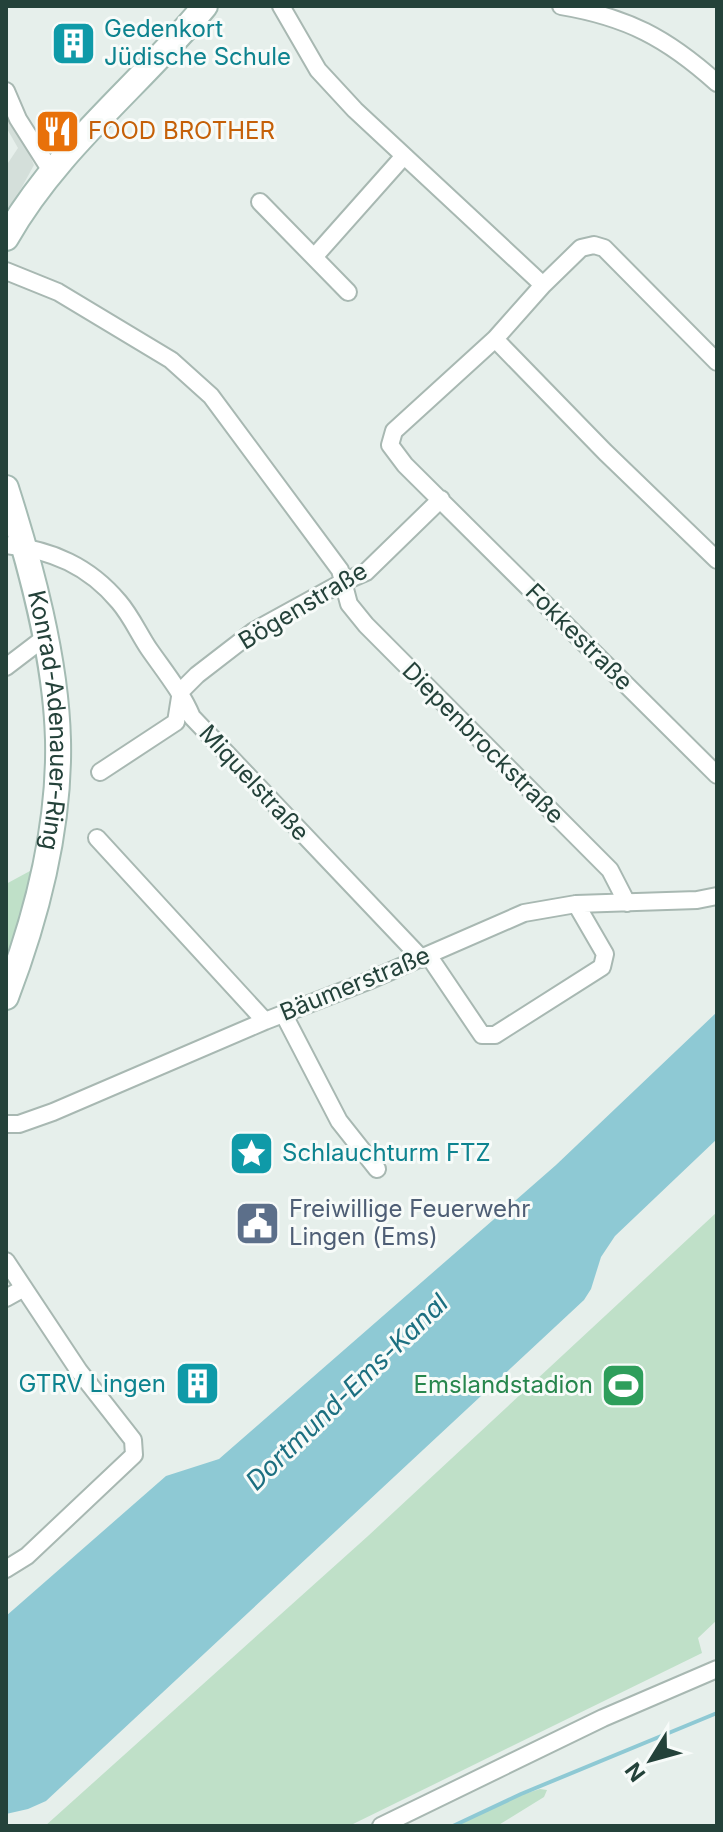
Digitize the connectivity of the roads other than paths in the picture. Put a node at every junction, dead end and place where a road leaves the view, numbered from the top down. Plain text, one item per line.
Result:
1 (281, 6) edge
2 (561, 6) edge
3 (202, 10) edge
4 (717, 83) edge
5 (6, 91) edge
6 (403, 157) junction
7 (51, 171) junction
8 (260, 202) dead end
9 (6, 238) edge
10 (315, 256) junction
11 (6, 271) edge
12 (543, 285) junction
13 (348, 292) dead end
14 (495, 339) junction
15 (717, 362) edge
16 (6, 488) edge
17 (441, 499) junction
18 (15, 546) edge
19 (717, 560) edge
20 (343, 582) junction
21 (44, 638) junction
22 (6, 667) edge
23 (181, 691) junction
24 (100, 772) dead end
25 (717, 775) edge
26 (97, 838) dead end
27 (717, 896) edge
28 (627, 903) junction
29 (576, 904) junction
30 (425, 957) junction
31 (6, 997) edge
32 (284, 1015) junction
33 (265, 1021) junction
34 (6, 1124) edge
35 (377, 1169) dead end
36 (6, 1261) edge
37 (24, 1288) junction
38 (6, 1298) edge
39 (6, 1569) edge
40 (717, 1669) edge
41 (381, 1826) edge

1 - 6 street
2 - 4 street
3 - 7 main road
5 - 7 street
6 - 10 street
6 - 12 street
7 - 9 main road
8 - 10 street
10 - 13 street
11 - 20 street, Diepenbrockstraße
12 - 14 street
12 - 15 street
14 - 17 street, Fokkestraße
14 - 19 street
16 - 18 main road, Konrad-Adenauer-Ring
17 - 20 street, Bögenstraße
17 - 25 street, Fokkestraße
18 - 21 main road, Konrad-Adenauer-Ring
18 - 23 street, Miquelstraße
20 - 23 street, Bögenstraße
20 - 28 street, Diepenbrockstraße
21 - 22 street
21 - 31 main road, Konrad-Adenauer-Ring
23 - 24 street, Bögenstraße
23 - 30 street, Miquelstraße
26 - 33 street
27 - 28 street, Bäumerstraße
28 - 29 street, Bäumerstraße
29 - 30 street, Bäumerstraße
29 - 30 street, Miquelstraße
30 - 32 street, Bäumerstraße
32 - 33 street, Bäumerstraße
32 - 35 street
33 - 34 street, Bäumerstraße
36 - 37 street
37 - 38 street
37 - 39 street
40 - 41 street

